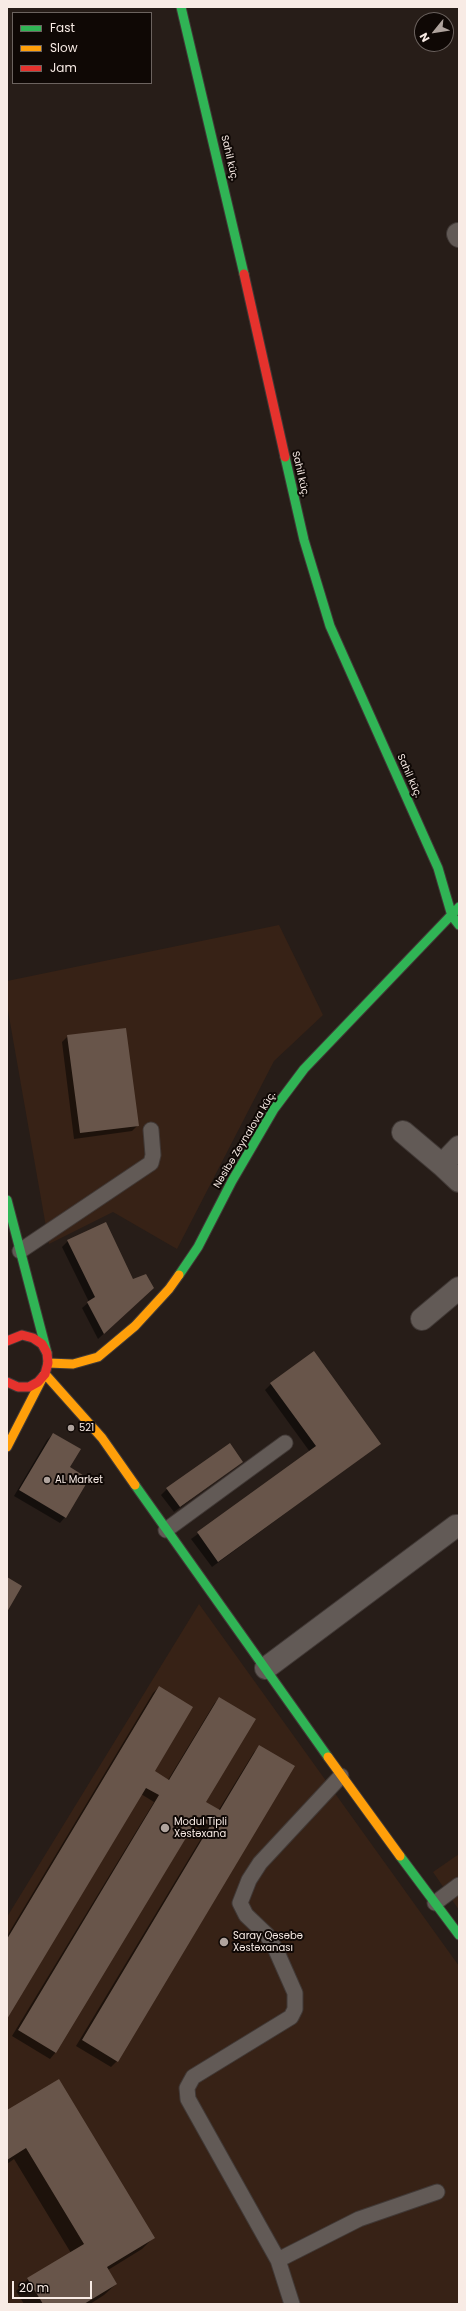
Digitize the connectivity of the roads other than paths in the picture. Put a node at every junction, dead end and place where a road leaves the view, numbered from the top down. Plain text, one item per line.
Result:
1 (181, 7) edge
2 (459, 907) edge
3 (452, 916) junction
4 (459, 925) edge
5 (151, 1130) dead end
6 (403, 1132) dead end
7 (459, 1148) edge
8 (442, 1165) junction
9 (459, 1181) edge
10 (7, 1200) edge
11 (20, 1251) junction
12 (459, 1288) edge
13 (422, 1319) dead end
14 (7, 1341) edge
15 (47, 1353) junction
16 (48, 1364) junction
17 (45, 1374) junction
18 (7, 1382) edge
19 (286, 1443) dead end
20 (7, 1447) edge
21 (456, 1526) dead end
22 (166, 1530) junction
23 (266, 1668) junction
24 (341, 1776) junction
25 (459, 1885) edge
26 (435, 1903) junction
27 (459, 1935) edge
28 (437, 2192) dead end
29 (278, 2260) junction
30 (292, 2304) edge

1 - 3 street, Sahil küç.
2 - 3 street, Nəsibə Zeynalova küç.
3 - 4 street, Sahil küç.
3 - 16 street, Nəsibə Zeynalova küç.
5 - 11 lane
6 - 8 street
7 - 8 street
8 - 9 street
10 - 11 street
11 - 15 street
12 - 13 street
14 - 15 street
15 - 16 street
16 - 17 street
17 - 18 street
17 - 20 street
17 - 22 street
19 - 22 lane
21 - 23 street
22 - 23 street
23 - 24 street
24 - 26 street
24 - 29 lane
25 - 26 lane
26 - 27 street
28 - 29 lane
29 - 30 lane

